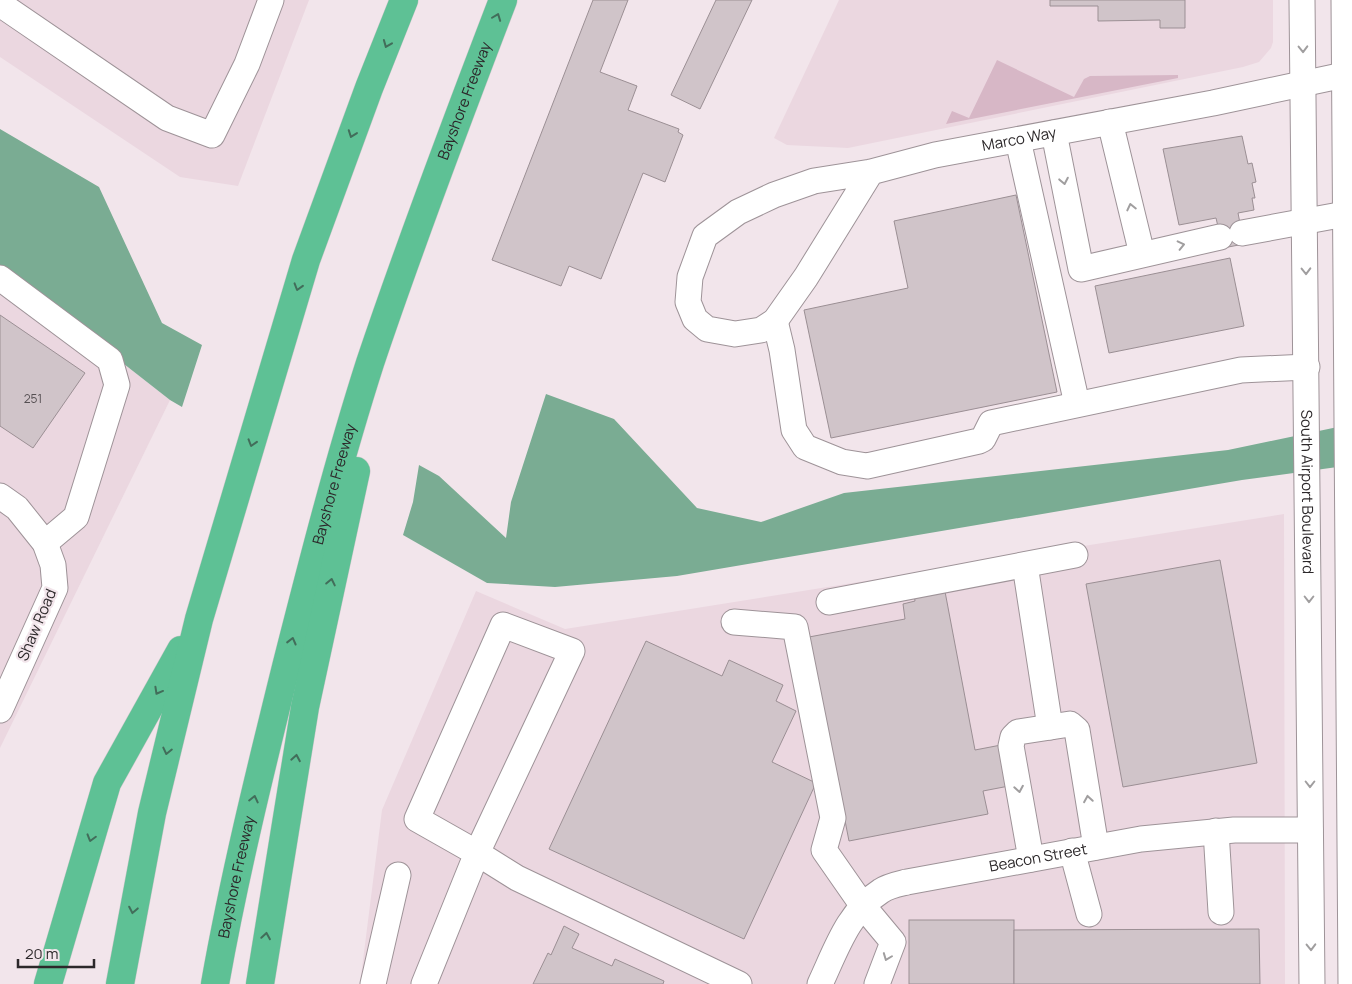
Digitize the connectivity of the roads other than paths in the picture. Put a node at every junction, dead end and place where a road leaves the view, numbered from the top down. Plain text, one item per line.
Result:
1 (271, 0) edge
2 (404, 0) edge
3 (504, 0) edge
4 (1302, 0) edge
5 (1344, 0) edge
6 (0, 4) edge
7 (1344, 75) junction
8 (1303, 84) junction
9 (1110, 122) junction
10 (454, 128) junction
11 (1054, 133) junction
12 (1018, 140) junction
13 (871, 172) junction
14 (1345, 214) junction
15 (1305, 222) junction
16 (1142, 254) junction
17 (0, 278) edge
18 (1349, 280) edge
19 (775, 321) junction
20 (1307, 367) junction
21 (1077, 404) junction
22 (0, 496) edge
23 (45, 543) junction
24 (1350, 554) edge
25 (1075, 555) dead end
26 (1024, 565) junction
27 (829, 602) dead end
28 (199, 618) junction
29 (734, 622) dead end
30 (1350, 637) edge
31 (1351, 708) edge
32 (0, 710) edge
33 (1050, 727) junction
34 (1310, 830) junction
35 (1216, 832) junction
36 (1084, 849) junction
37 (477, 853) junction
38 (1032, 859) junction
39 (398, 875) dead end
40 (863, 906) junction
41 (1221, 912) dead end
42 (1088, 914) dead end
43 (48, 984) edge
44 (120, 984) edge
45 (215, 984) edge
46 (260, 984) edge
47 (373, 984) edge
48 (424, 984) edge
49 (738, 984) edge
50 (820, 984) edge
51 (877, 984) edge
52 (1312, 984) edge
53 (1351, 984) edge

1 - 6 street
2 -> 28 highway
10 -> 3 highway, Bayshore Freeway
4 -> 8 street, South Airport Boulevard
5 - 7 street
7 - 8 street, Marco Way
7 - 14 street
8 - 9 street, Marco Way
8 - 15 street, South Airport Boulevard
9 - 11 street, Marco Way
16 -> 9 street
45 -> 10 highway, Bayshore Freeway
46 -> 10 highway
11 - 12 street, Marco Way
11 -> 16 street
12 - 13 street, Marco Way
12 - 21 street
13 - 19 street
13 - 19 street, Marco Way
14 - 15 street
14 - 18 street
16 -> 15 street
15 -> 20 street, South Airport Boulevard
17 - 23 street
18 - 24 street
19 - 21 street
20 - 21 street
20 -> 34 street, South Airport Boulevard
22 - 23 street, Shaw Road
23 - 32 street, Shaw Road
24 - 30 street
25 - 26 street
26 - 27 street
26 - 33 street
28 -> 43 highway
28 -> 44 highway
29 - 40 street
30 - 31 street
31 - 53 street
36 -> 33 street
33 -> 38 street
34 - 35 street, Beacon Street
34 -> 52 street, South Airport Boulevard
35 - 36 street, Beacon Street
35 - 41 street
36 - 38 street, Beacon Street
36 - 42 street
37 - 37 street
37 - 48 street
37 - 49 street
38 - 40 street, Beacon Street
39 - 47 street
40 - 50 street, Beacon Street
40 -> 51 street

